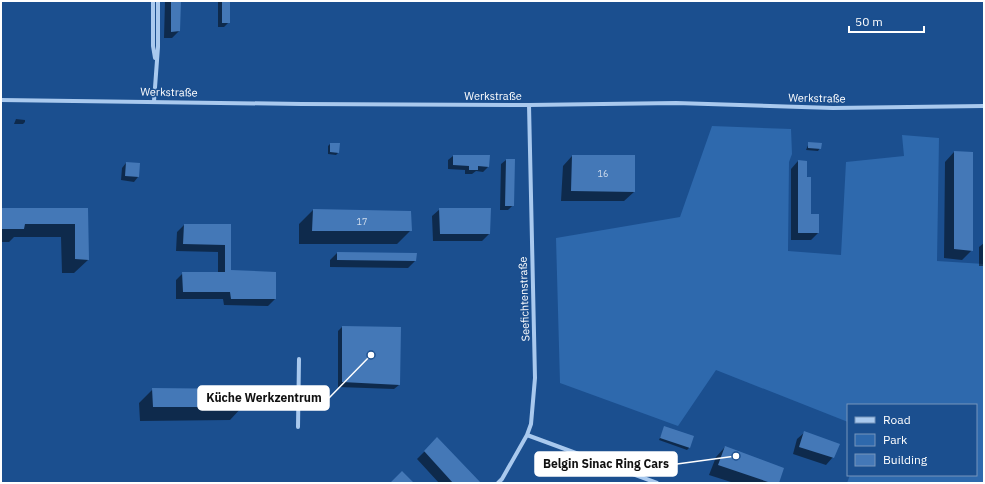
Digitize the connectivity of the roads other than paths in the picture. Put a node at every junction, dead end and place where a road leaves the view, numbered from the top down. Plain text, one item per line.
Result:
1 (153, 1) edge
2 (158, 1) edge
3 (156, 60) junction
4 (1, 100) edge
5 (154, 101) junction
6 (529, 105) junction
7 (984, 106) edge
8 (299, 359) dead end
9 (298, 427) dead end
10 (527, 435) junction
11 (498, 483) edge
12 (657, 483) edge

1 - 3 street
2 - 3 street
3 - 5 street
4 - 5 street, Werkstraße
5 - 6 street, Werkstraße
6 - 7 street, Werkstraße
6 - 10 street, Seefichtenstraße
8 - 9 street
10 - 11 street, Seefichtenstraße
10 - 12 street

